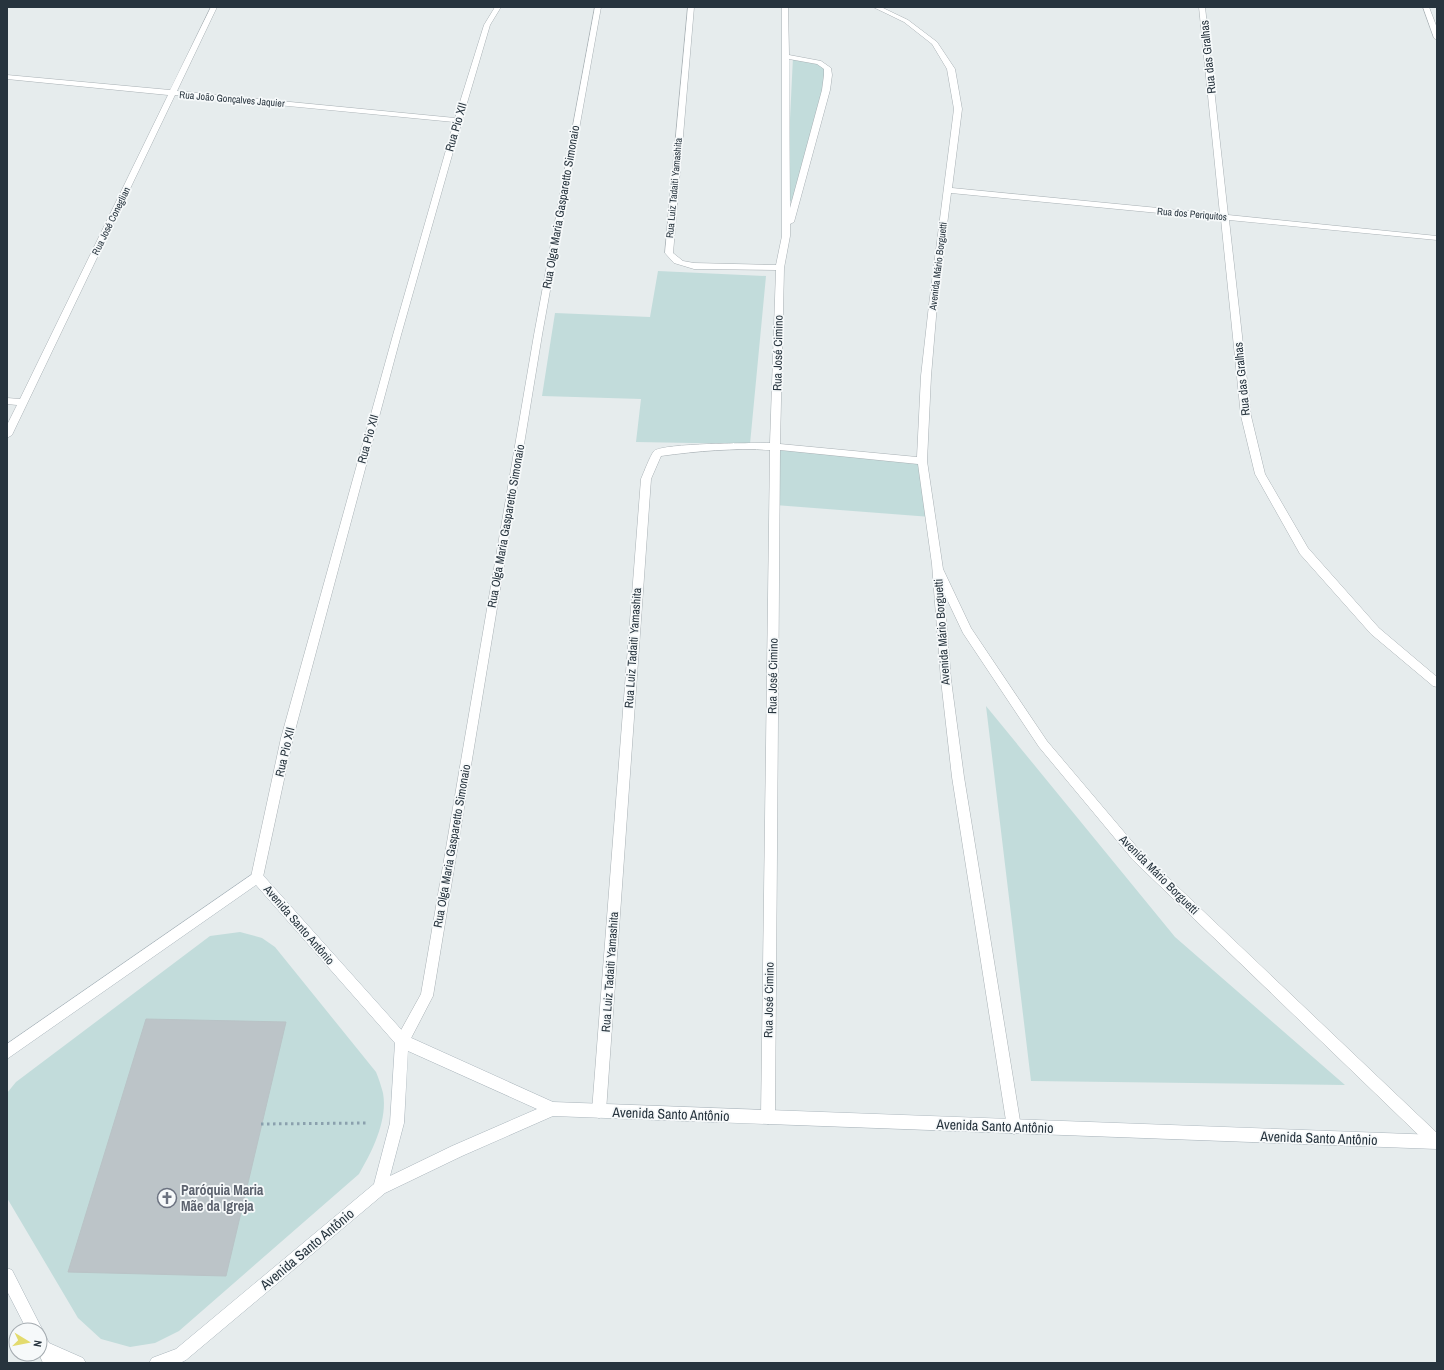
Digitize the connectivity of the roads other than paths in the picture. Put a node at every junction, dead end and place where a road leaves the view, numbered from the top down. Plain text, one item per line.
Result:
1 (214, 7) edge
2 (498, 7) edge
3 (598, 7) edge
4 (691, 7) edge
5 (785, 7) edge
6 (876, 7) edge
7 (1202, 7) edge
8 (1426, 7) edge
9 (1437, 38) edge
10 (785, 56) junction
11 (7, 77) edge
12 (173, 93) junction
13 (458, 120) junction
14 (947, 190) junction
15 (1225, 217) junction
16 (786, 236) junction
17 (1437, 238) edge
18 (780, 268) junction
19 (7, 401) edge
20 (23, 402) junction
21 (7, 435) edge
22 (775, 446) junction
23 (922, 461) junction
24 (937, 564) junction
25 (1437, 683) edge
26 (257, 877) junction
27 (402, 1041) junction
28 (7, 1052) edge
29 (553, 1109) junction
30 (600, 1111) junction
31 (768, 1118) junction
32 (1014, 1127) junction
33 (1436, 1142) edge
34 (380, 1188) junction
35 (7, 1275) edge
36 (31, 1322) edge
37 (48, 1347) edge
38 (178, 1359) edge
39 (78, 1363) edge
40 (157, 1363) edge

1 - 12 street, Rua José Coneglian
2 - 13 street, Rua Pio XII
3 - 27 street, Rua Olga Maria Gasparetto Simonaio
4 - 18 street, Rua Luiz Tadaiti Yamashita
5 - 10 street, Rua José Cimino
6 - 14 street, Avenida Mário Borguetti
7 - 15 street, Rua das Gralhas
8 - 9 street
10 - 16 street, Rua José Cimino
10 - 16 street, Rua José Cimino
11 - 12 street, Rua João Gonçalves Jaquier
12 - 13 street, Rua João Gonçalves Jaquier
12 - 20 street, Rua José Coneglian
13 - 26 street, Rua Pio XII
14 - 15 street, Rua dos Periquitos
14 - 23 street, Avenida Mário Borguetti
15 - 17 street, Rua dos Periquitos
15 - 25 street, Rua das Gralhas
16 - 18 street, Rua José Cimino
18 - 22 street, Rua José Cimino
19 - 20 street
20 - 21 street, Rua José Coneglian
22 - 23 street, Rua Luiz Tadaiti Yamashita
22 - 30 street, Rua Luiz Tadaiti Yamashita
22 - 31 street, Rua José Cimino
23 - 24 street, Avenida Mário Borguetti
24 - 32 street, Avenida Mário Borguetti
24 - 33 street, Avenida Mário Borguetti
26 - 27 street, Avenida Santo Antônio
26 - 28 street, Avenida Santo Antônio
27 - 29 street, Avenida Santo Antônio
27 - 34 street
29 - 30 street, Avenida Santo Antônio
29 - 34 street, Avenida Santo Antônio
30 - 31 street, Avenida Santo Antônio
31 - 32 street, Avenida Santo Antônio
32 - 33 street, Avenida Santo Antônio
34 - 38 street, Avenida Santo Antônio
35 - 36 street
37 - 39 street
38 - 40 street, Avenida Santo Antônio

